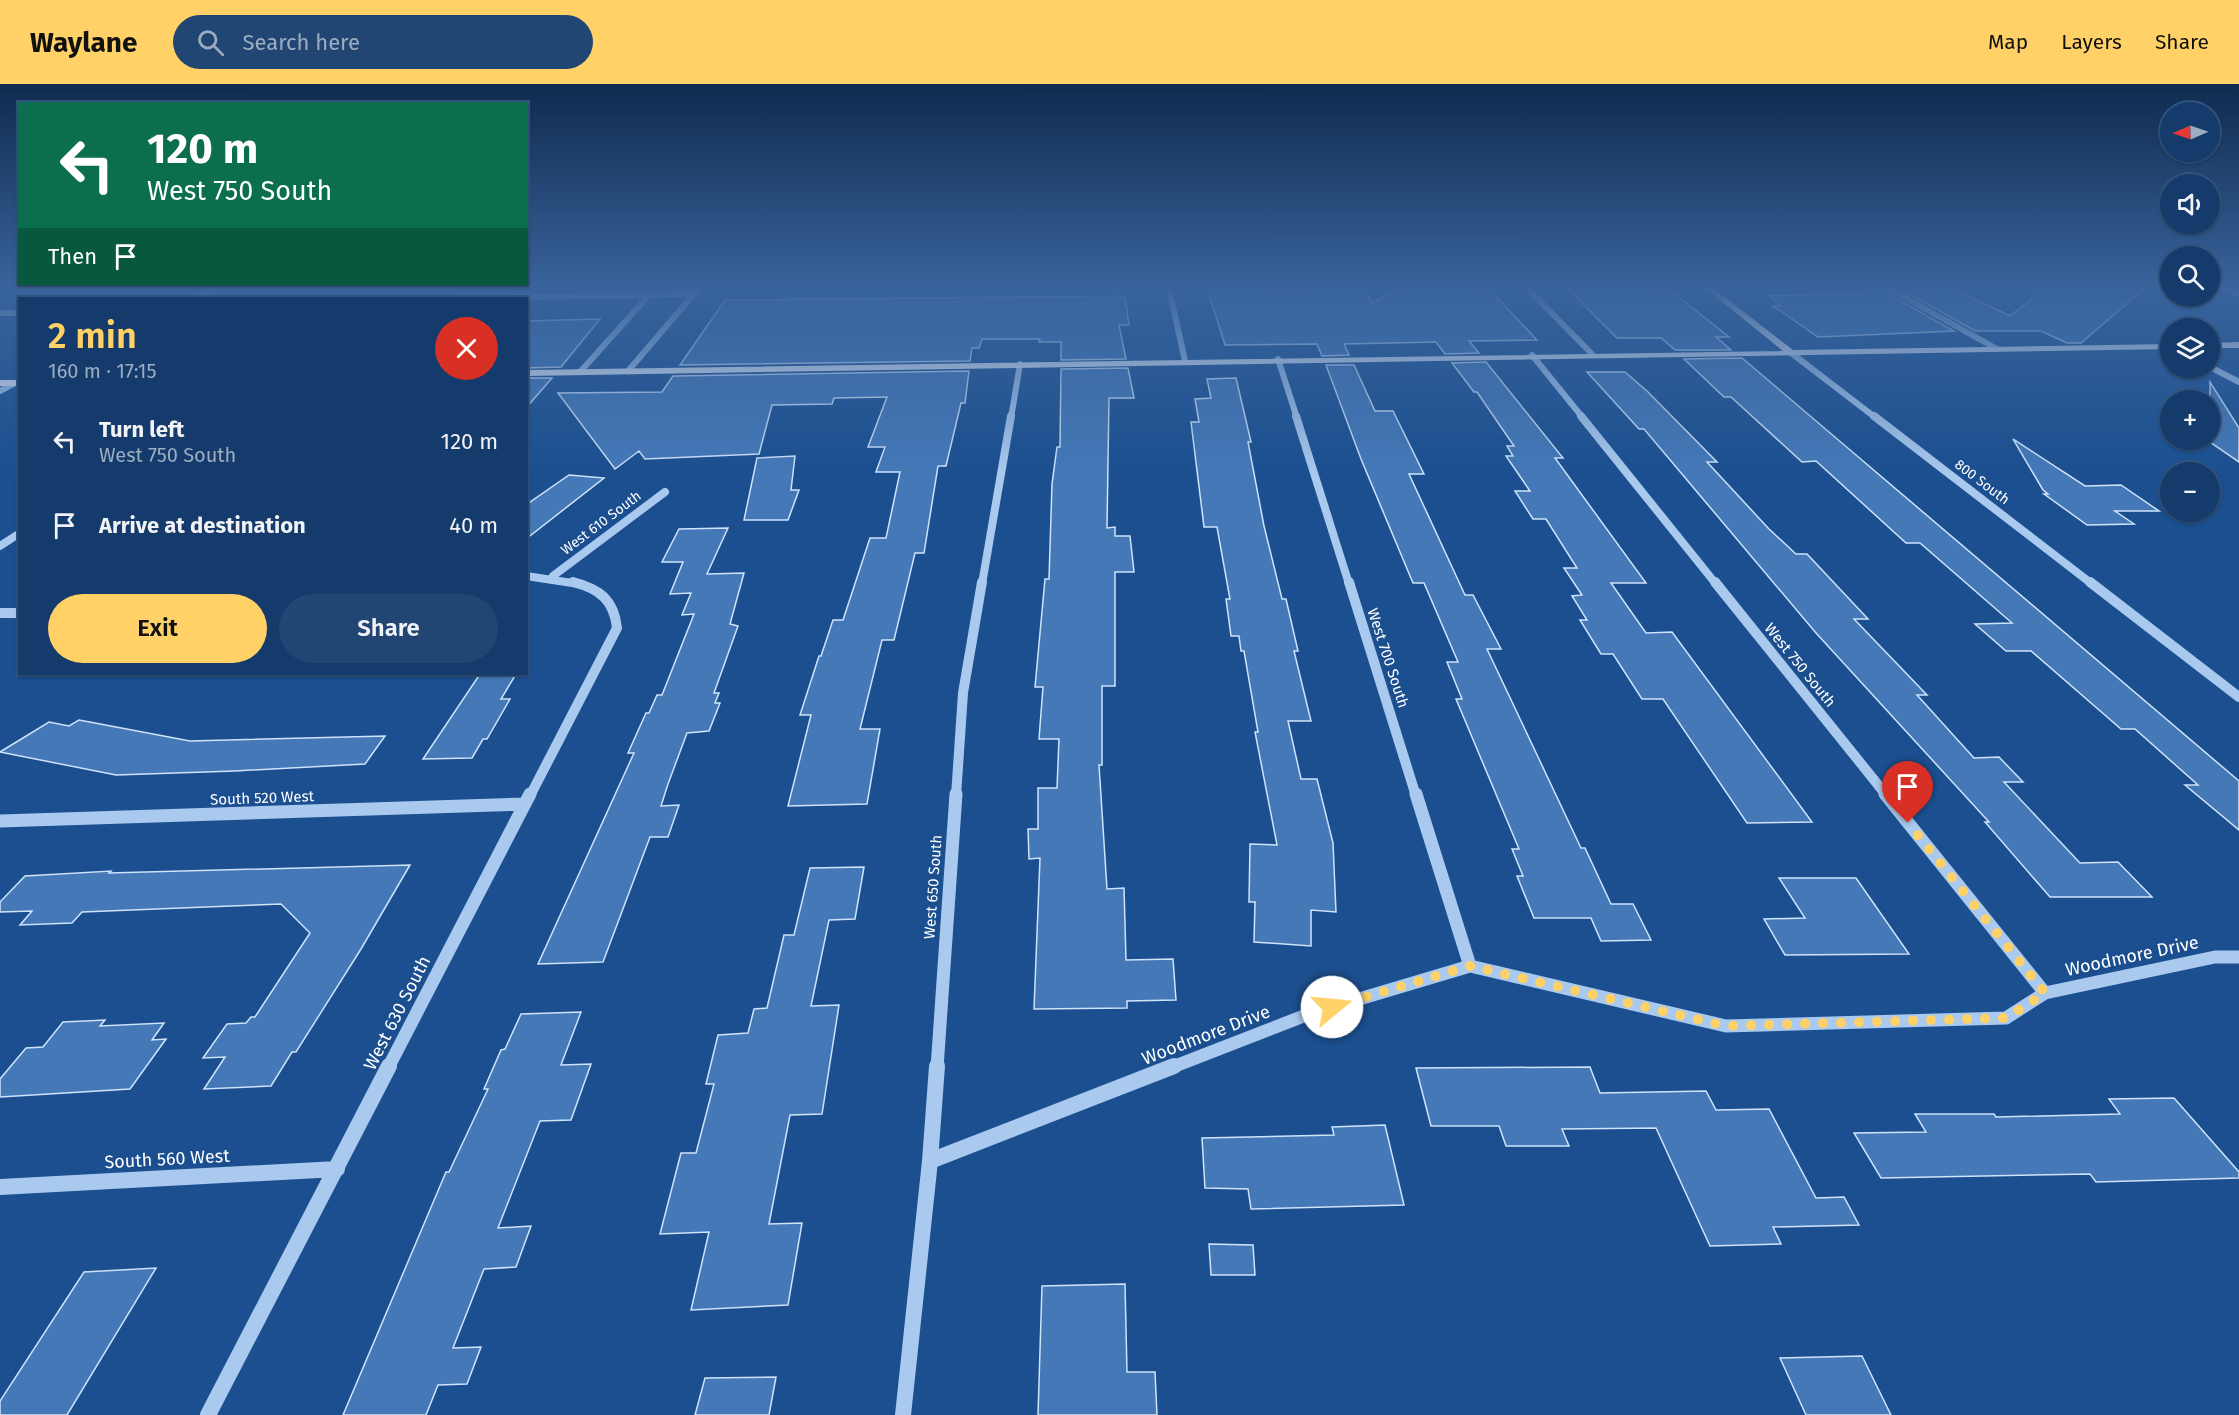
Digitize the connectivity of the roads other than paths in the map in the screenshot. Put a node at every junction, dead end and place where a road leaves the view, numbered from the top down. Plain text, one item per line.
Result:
1 (600, 350) edge
2 (646, 350) edge
3 (1183, 350) edge
4 (1588, 350) edge
5 (1788, 350) edge
6 (1921, 350) edge
7 (1790, 352) junction
8 (1592, 354) junction
9 (1532, 355) junction
10 (1278, 359) junction
11 (1185, 361) junction
12 (1020, 364) junction
13 (628, 371) junction
14 (580, 372) junction
15 (2220, 372) edge
16 (528, 373) edge
17 (2239, 382) edge
18 (0, 383) edge
19 (17, 383) edge
20 (0, 391) edge
21 (665, 492) dead end
22 (18, 534) edge
23 (0, 546) edge
24 (528, 576) edge
25 (553, 576) junction
26 (0, 613) edge
27 (18, 613) edge
28 (2239, 697) edge
29 (525, 804) junction
30 (0, 822) edge
31 (2239, 957) edge
32 (1470, 966) junction
33 (2045, 993) junction
34 (930, 1161) junction
35 (337, 1169) junction
36 (0, 1187) edge
37 (208, 1415) edge
38 (903, 1415) edge

1 - 14 street
2 - 13 street
3 - 11 street
4 - 8 street
5 - 7 main road, 800 South
6 - 7 main road
7 - 8 main road
7 - 28 street, 800 South
8 - 9 main road
9 - 10 main road
9 - 33 street, West 750 South
10 - 11 main road
10 - 32 street, West 700 South
11 - 12 main road
12 - 13 main road
12 - 34 street, West 650 South
13 - 14 main road
14 - 16 main road
15 - 17 street
18 - 19 main road
19 - 20 street
21 - 25 street, West 610 South
22 - 23 street
24 - 25 street
25 - 29 street, West 630 South
26 - 27 street
29 - 30 street, South 520 West
29 - 35 street, West 630 South
31 - 33 street, Woodmore Drive
32 - 33 street, Woodmore Drive
32 - 34 street, Woodmore Drive
34 - 38 street, West 650 South
35 - 36 street, South 560 West
35 - 37 street, West 630 South

